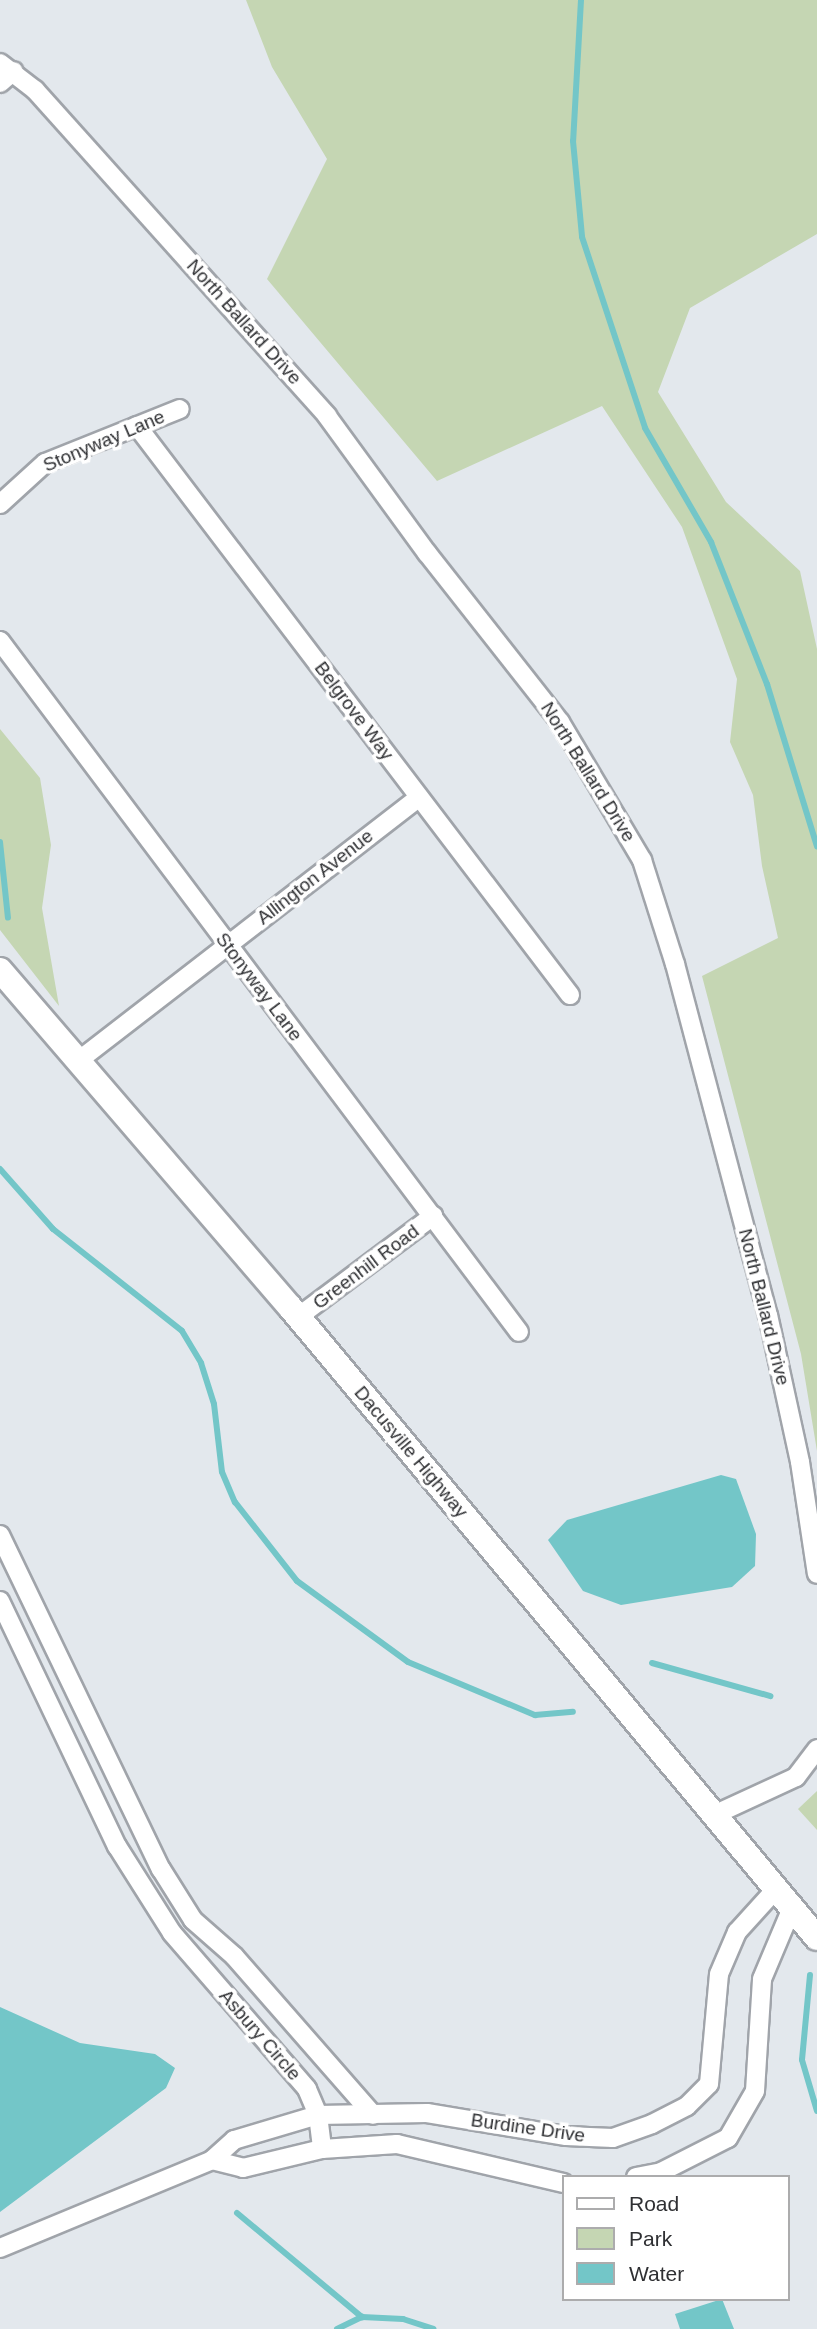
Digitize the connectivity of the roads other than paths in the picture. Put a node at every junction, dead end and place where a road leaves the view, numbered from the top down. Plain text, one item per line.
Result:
1 (7, 67) edge
2 (0, 83) edge
3 (180, 409) dead end
4 (137, 426) junction
5 (0, 504) edge
6 (0, 641) edge
7 (419, 797) junction
8 (227, 945) junction
9 (0, 970) edge
10 (570, 995) dead end
11 (78, 1061) junction
12 (433, 1216) junction
13 (298, 1317) junction
14 (519, 1332) dead end
15 (0, 1535) edge
16 (817, 1574) edge
17 (0, 1601) edge
18 (48, 1630) junction
19 (19, 1642) junction
20 (817, 1749) edge
21 (716, 1814) junction
22 (140, 1825) junction
23 (112, 1836) junction
24 (784, 1898) junction
25 (193, 1920) junction
26 (172, 1933) junction
27 (817, 1938) edge
28 (318, 2115) junction
29 (373, 2115) junction
30 (322, 2149) junction
31 (212, 2160) junction
32 (646, 2175) edge
33 (562, 2183) edge
34 (0, 2248) edge

1 - 2 street
1 - 16 street, North Ballard Drive
3 - 4 street, Stonyway Lane
4 - 5 street, Stonyway Lane
4 - 7 street, Belgrove Way
6 - 8 street, Stonyway Lane
7 - 8 street, Allington Avenue
7 - 10 street, Belgrove Way
8 - 11 street, Allington Avenue
8 - 12 street, Stonyway Lane
9 - 11 main road, Dacusville Highway
11 - 13 main road, Dacusville Highway
12 - 13 street, Greenhill Road
12 - 14 street, Stonyway Lane
13 - 21 main road, Dacusville Highway
15 - 18 street, Asbury Circle
17 - 19 street, Asbury Circle
18 - 19 street
18 - 22 street, Asbury Circle
19 - 23 street, Asbury Circle
20 - 21 street
21 - 24 main road, Dacusville Highway
22 - 23 street
22 - 25 street, Asbury Circle
23 - 26 street, Asbury Circle
24 - 27 main road, Dacusville Highway
24 - 29 street, Burdine Drive
24 - 32 street
25 - 26 street
25 - 29 street, Asbury Circle
26 - 28 street, Asbury Circle
28 - 29 street, Burdine Drive
28 - 30 street, Asbury Circle
28 - 31 street, Burdine Drive
30 - 31 street, Burdine Drive
30 - 33 street, Burdine Drive
31 - 34 street, Burdine Drive

